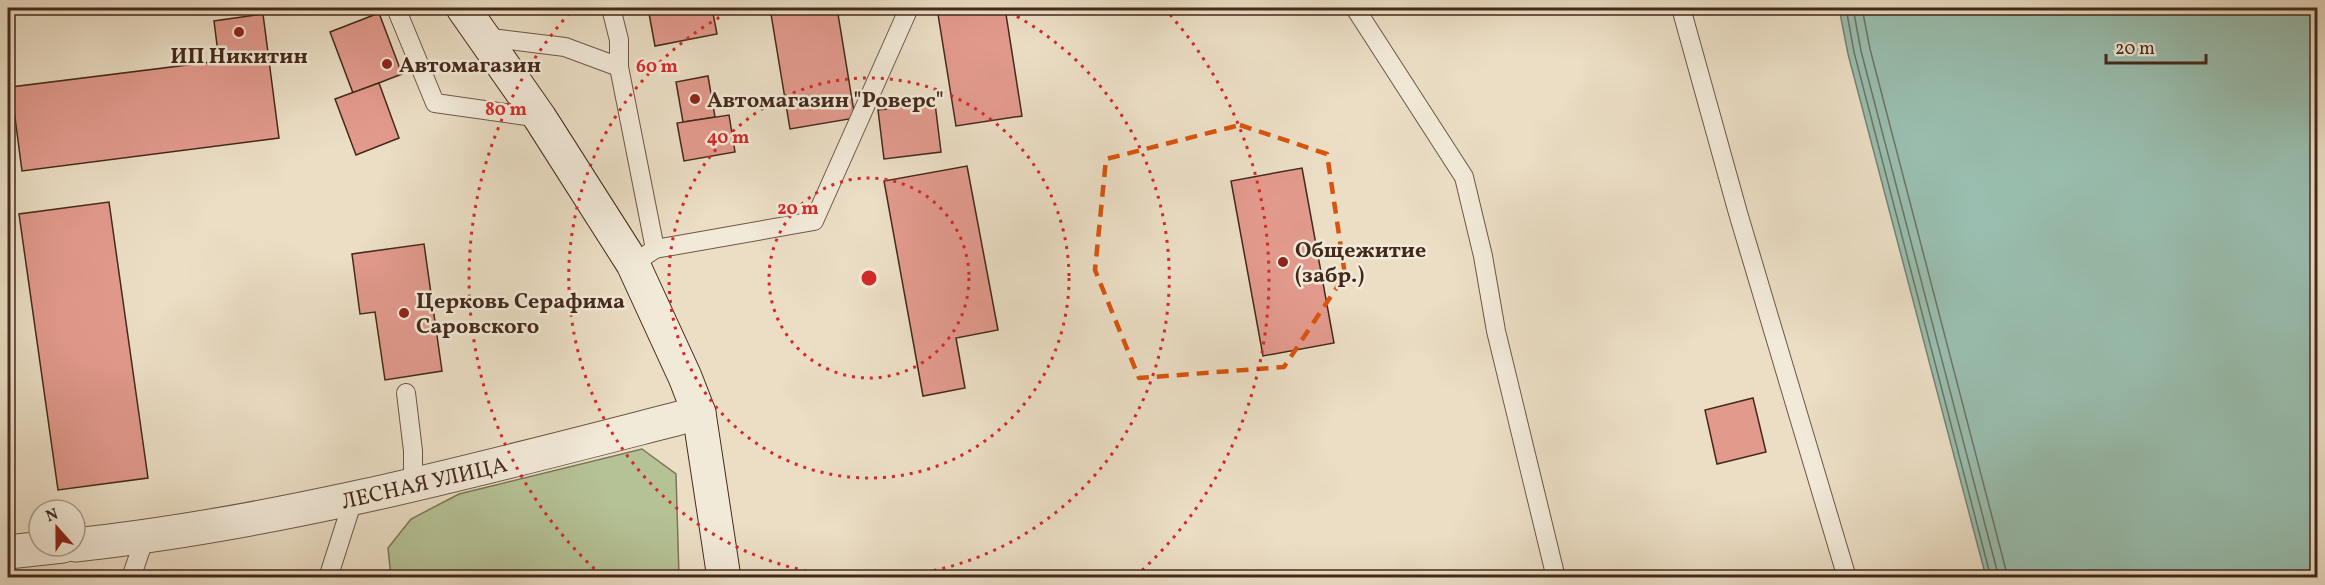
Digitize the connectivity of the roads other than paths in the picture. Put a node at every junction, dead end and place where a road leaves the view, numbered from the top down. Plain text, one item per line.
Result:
1 (396, 8) edge
2 (463, 8) edge
3 (611, 8) edge
4 (909, 8) edge
5 (1355, 8) edge
6 (1681, 8) edge
7 (484, 37) junction
8 (619, 67) junction
9 (540, 118) junction
10 (644, 257) junction
11 (406, 393) dead end
12 (699, 413) junction
13 (413, 486) junction
14 (352, 500) junction
15 (146, 537) junction
16 (87, 544) edge
17 (27, 550) edge
18 (8, 552) edge
19 (131, 578) edge
20 (328, 578) edge
21 (724, 578) edge
22 (1556, 578) edge
23 (1847, 578) edge

1 - 9 lane
2 - 7 street
3 - 8 lane
4 - 10 lane
5 - 22 lane
6 - 23 lane
7 - 8 lane
7 - 9 street
8 - 10 lane
9 - 10 street
10 - 12 street
11 - 13 lane
12 - 13 street, ЛЕСНАЯ УЛИЦА
12 - 21 street
13 - 14 street, ЛЕСНАЯ УЛИЦА
14 - 15 street, ЛЕСНАЯ УЛИЦА
14 - 20 lane
15 - 16 street, ЛЕСНАЯ УЛИЦА
15 - 19 lane
17 - 18 street

